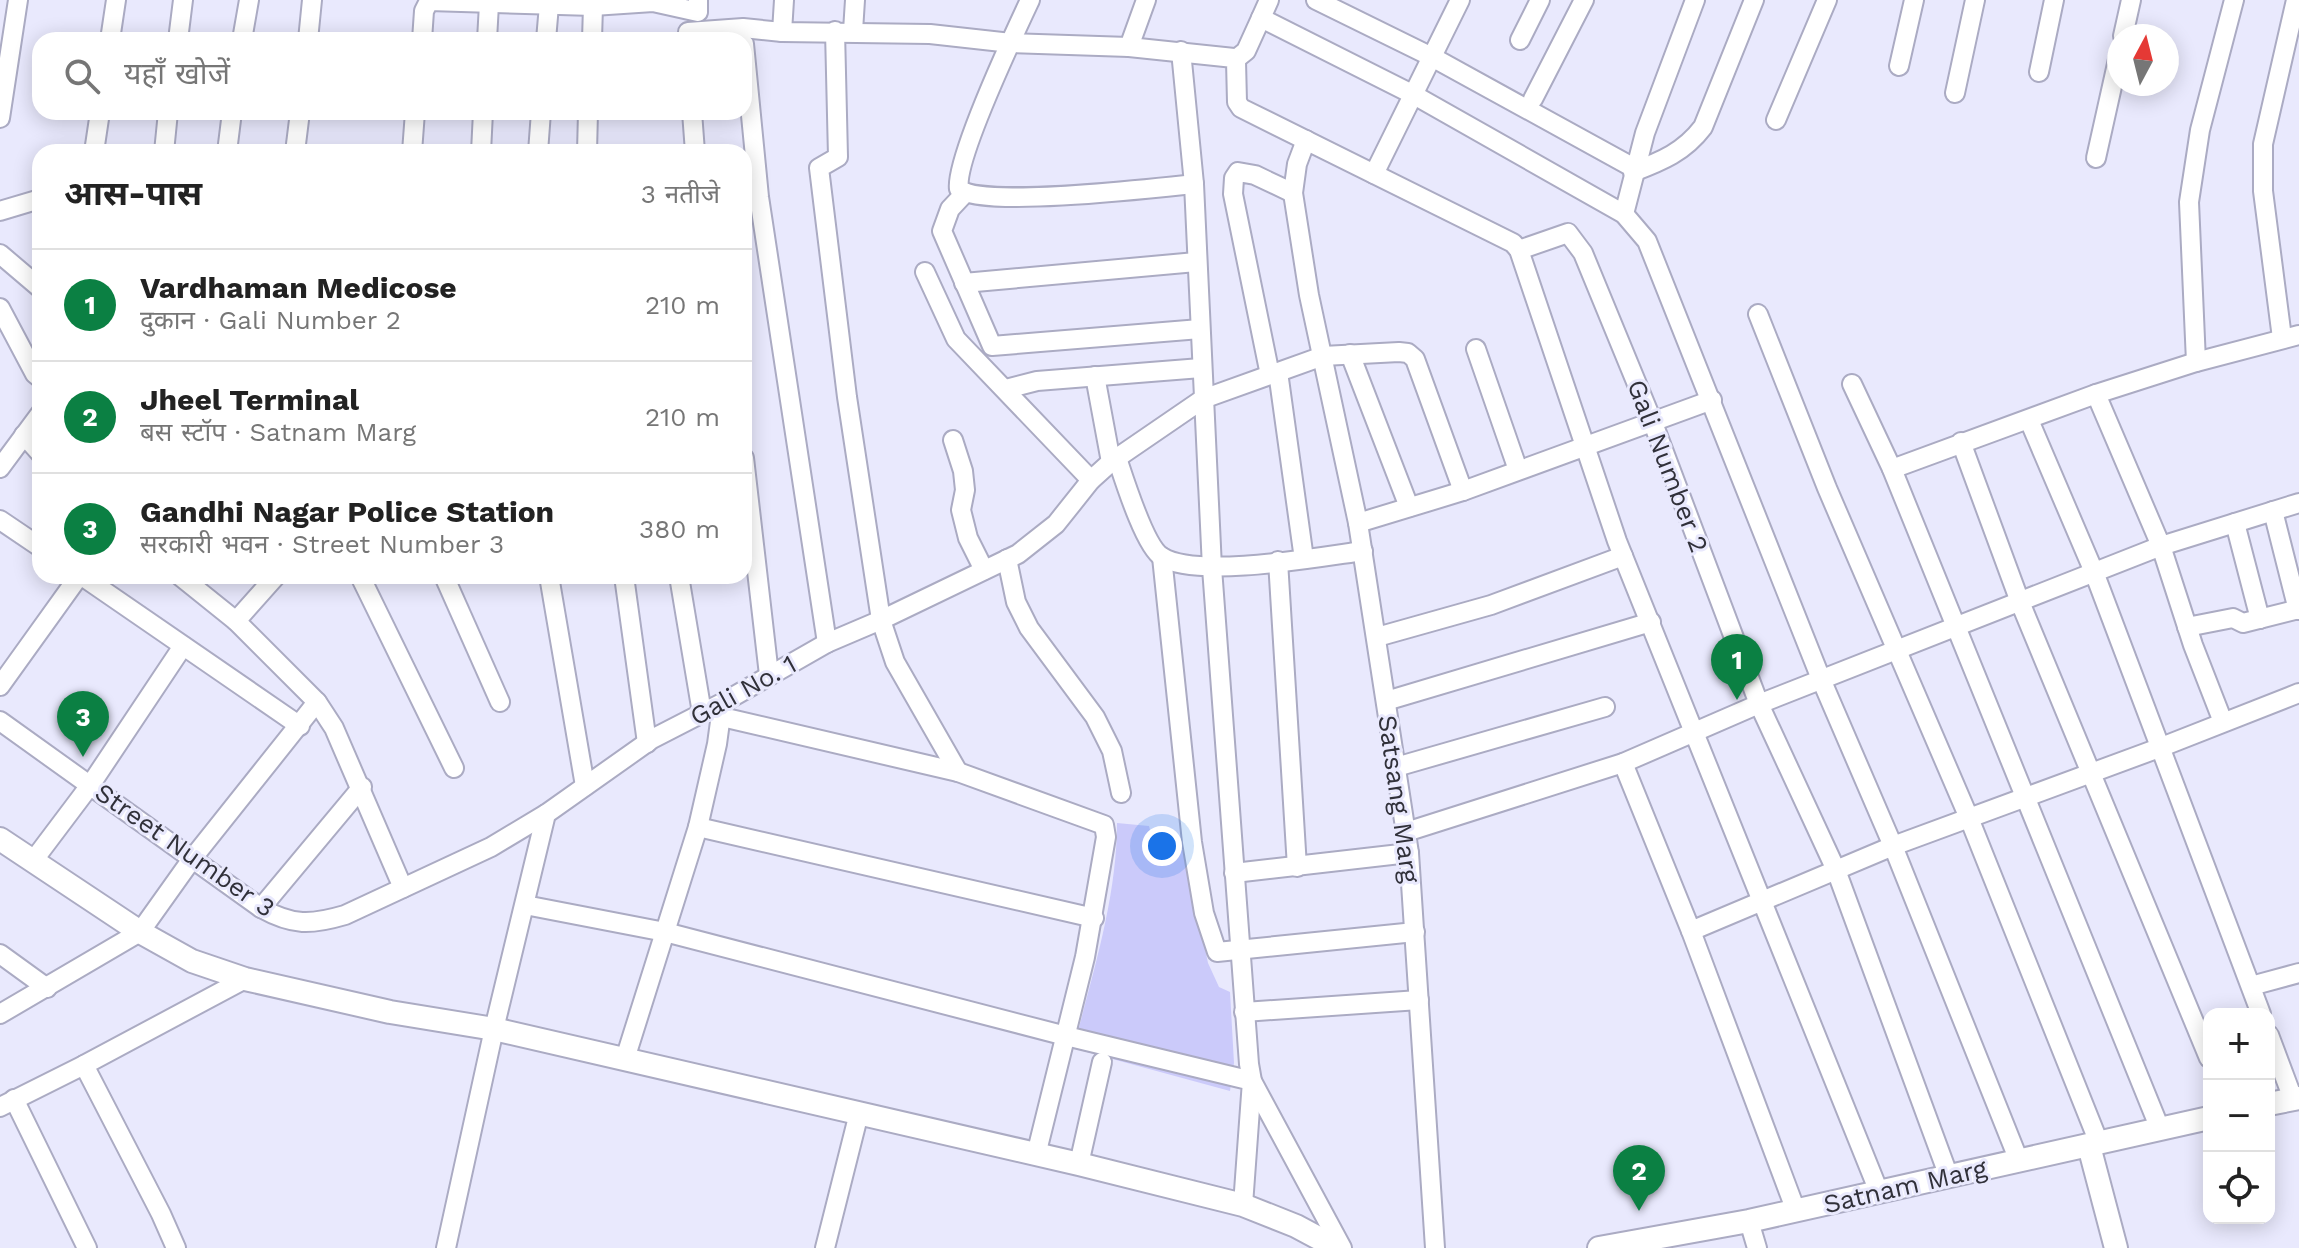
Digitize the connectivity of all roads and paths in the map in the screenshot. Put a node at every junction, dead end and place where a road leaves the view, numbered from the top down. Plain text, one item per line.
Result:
1 (18, 0) edge
2 (116, 0) edge
3 (183, 0) edge
4 (249, 0) edge
5 (312, 0) edge
6 (784, 0) edge
7 (855, 0) edge
8 (1030, 0) edge
9 (1146, 0) edge
10 (1269, 0) edge
11 (1316, 0) edge
12 (1460, 0) edge
13 (1540, 0) edge
14 (1584, 0) edge
15 (1695, 0) edge
16 (1754, 0) edge
17 (1827, 0) edge
18 (1914, 0) edge
19 (1975, 0) edge
20 (2054, 0) edge
21 (2131, 0) edge
22 (2234, 0) edge
23 (2296, 0) edge
24 (459, 1) edge
25 (653, 1) edge
26 (489, 4) junction
27 (549, 5) junction
28 (593, 6) junction
29 (698, 6) edge
30 (1261, 18) junction
31 (2126, 24) edge
32 (844, 31) junction
33 (111, 32) edge
34 (179, 32) edge
35 (243, 32) edge
36 (309, 32) edge
37 (423, 32) edge
38 (487, 32) edge
39 (547, 32) edge
40 (592, 32) edge
41 (689, 32) edge
42 (782, 32) junction
43 (752, 36) edge
44 (1520, 40) dead end
45 (1011, 43) junction
46 (1129, 47) junction
47 (1181, 51) junction
48 (1432, 57) junction
49 (1236, 59) junction
50 (1899, 66) dead end
51 (2039, 72) dead end
52 (1955, 93) dead end
53 (1414, 95) junction
54 (2110, 96) edge
55 (1533, 99) dead end
56 (0, 118) edge
57 (99, 120) edge
58 (167, 120) edge
59 (231, 120) edge
60 (299, 120) edge
61 (414, 120) edge
62 (483, 120) edge
63 (540, 120) edge
64 (588, 120) edge
65 (693, 120) edge
66 (751, 120) edge
67 (1776, 120) dead end
68 (1306, 140) junction
69 (95, 144) edge
70 (165, 144) edge
71 (228, 144) edge
72 (296, 144) edge
73 (413, 144) edge
74 (481, 144) edge
75 (539, 144) edge
76 (587, 144) edge
77 (694, 144) edge
78 (2096, 158) dead end
79 (1634, 170) junction
80 (1374, 174) junction
81 (1194, 184) junction
82 (965, 193) junction
83 (1293, 193) junction
84 (32, 204) edge
85 (0, 211) edge
86 (1624, 214) junction
87 (1519, 250) junction
88 (0, 255) edge
89 (1196, 262) junction
90 (925, 272) dead end
91 (32, 281) edge
92 (964, 283) junction
93 (0, 308) edge
94 (1758, 314) dead end
95 (1200, 329) junction
96 (2290, 336) edge
97 (1476, 349) dead end
98 (1350, 354) junction
99 (1323, 356) junction
100 (2196, 362) junction
101 (32, 368) edge
102 (1201, 368) junction
103 (1274, 374) junction
104 (1095, 376) junction
105 (1852, 384) dead end
106 (1006, 389) junction
107 (2096, 394) junction
108 (1203, 399) junction
109 (1712, 400) junction
110 (2029, 420) junction
111 (1653, 423) junction
112 (32, 424) edge
113 (24, 435) junction
114 (953, 440) dead end
115 (1961, 442) junction
116 (32, 444) edge
117 (1585, 446) junction
118 (1114, 460) junction
119 (0, 468) edge
120 (1892, 469) junction
121 (1518, 470) junction
122 (1091, 480) junction
123 (1463, 491) junction
124 (2299, 503) edge
125 (1409, 507) junction
126 (2273, 511) junction
127 (0, 520) edge
128 (1358, 523) junction
129 (2235, 523) junction
130 (752, 530) edge
131 (32, 542) edge
132 (2161, 546) junction
133 (1363, 551) junction
134 (1623, 556) junction
135 (1162, 557) junction
136 (1007, 559) junction
137 (1304, 559) junction
138 (1278, 561) junction
139 (1212, 568) junction
140 (984, 570) junction
141 (2094, 572) junction
142 (74, 584) edge
143 (92, 584) edge
144 (190, 584) edge
145 (269, 584) edge
146 (364, 584) edge
147 (448, 584) edge
148 (550, 584) edge
149 (625, 584) edge
150 (680, 584) edge
151 (2020, 602) junction
152 (2298, 610) edge
153 (2260, 619) junction
154 (881, 620) junction
155 (236, 621) junction
156 (1651, 622) junction
157 (2187, 627) junction
158 (1954, 628) junction
159 (1377, 637) junction
160 (827, 643) junction
161 (183, 646) junction
162 (1896, 649) junction
163 (769, 675) junction
164 (1821, 679) junction
165 (0, 686) edge
166 (2299, 693) edge
167 (1386, 701) junction
168 (317, 702) junction
169 (500, 702) dead end
170 (1759, 704) junction
171 (1605, 707) dead end
172 (722, 710) junction
173 (702, 713) junction
174 (0, 721) edge
175 (2223, 722) junction
176 (300, 726) junction
177 (1696, 732) junction
178 (647, 743) junction
179 (2159, 748) junction
180 (1623, 763) junction
181 (1396, 767) junction
182 (454, 768) dead end
183 (958, 772) junction
184 (2093, 773) junction
185 (91, 784) junction
186 (585, 786) junction
187 (362, 787) junction
188 (1121, 793) dead end
189 (2023, 797) junction
190 (546, 814) junction
191 (1969, 818) junction
192 (698, 827) junction
193 (1406, 832) junction
194 (0, 839) edge
195 (1893, 846) junction
196 (1409, 853) junction
197 (192, 859) junction
198 (33, 861) junction
199 (1297, 867) junction
200 (1836, 870) junction
201 (1234, 873) junction
202 (403, 888) junction
203 (1762, 901) junction
204 (525, 905) junction
205 (261, 908) junction
206 (1094, 918) junction
207 (293, 922) joint
208 (1691, 931) junction
209 (140, 932) junction
210 (665, 932) junction
211 (1415, 932) junction
212 (1239, 952) junction
213 (0, 954) edge
214 (2299, 973) edge
215 (245, 979) junction
216 (2251, 986) junction
217 (47, 988) junction
218 (1419, 1000) junction
219 (2259, 1008) edge
220 (1244, 1012) junction
221 (0, 1014) edge
222 (478, 1027) junction
223 (1066, 1036) junction
224 (2203, 1043) edge
225 (2275, 1049) edge
226 (625, 1059) junction
227 (1102, 1062) dead end
228 (84, 1065) junction
229 (1252, 1081) junction
230 (2296, 1098) edge
231 (7, 1103) edge
232 (2275, 1103) edge
233 (859, 1113) junction
234 (2203, 1119) edge
235 (2160, 1129) junction
236 (2094, 1144) junction
237 (1036, 1155) junction
238 (2019, 1161) junction
239 (1079, 1164) junction
240 (1949, 1177) junction
241 (1879, 1192) junction
242 (1243, 1205) junction
243 (1796, 1211) junction
244 (1749, 1221) junction
245 (87, 1248) edge
246 (176, 1248) edge
247 (446, 1248) edge
248 (825, 1248) edge
249 (1340, 1248) edge
250 (1435, 1248) edge
251 (1599, 1248) edge
252 (1757, 1248) edge
253 (2116, 1248) edge

1 - 56 street
2 - 33 street
3 - 34 street
4 - 35 street
5 - 36 street
6 - 42 street
7 - 32 street
8 - 45 street
9 - 46 street
10 - 30 street
11 - 48 street
12 - 48 street
13 - 44 street
14 - 55 street
15 - 79 street
16 - 79 street
17 - 67 street
18 - 50 street
19 - 52 street
20 - 51 street
21 - 31 street
22 - 100 street
23 - 96 street
24 - 26 street
24 - 37 street
25 - 28 street
25 - 29 street
26 - 27 street
26 - 38 street
27 - 28 street
27 - 39 street
28 - 40 street
29 - 41 street
30 - 49 street
30 - 53 street
32 - 42 street
32 - 45 street
32 - 154 street
42 - 43 street
45 - 46 street
45 - 82 street
46 - 47 street
47 - 49 street
47 - 81 street
48 - 53 street
48 - 79 street
49 - 68 street
53 - 80 street
53 - 86 street
54 - 78 street
57 - 69 street
58 - 70 street
59 - 71 street
60 - 72 street
61 - 73 street
62 - 74 street
63 - 75 street
64 - 76 street
65 - 77 street
66 - 160 street
68 - 80 street
68 - 83 street
79 - 86 street
80 - 87 street
81 - 82 street
81 - 89 street
82 - 92 street
83 - 99 street, Satsang Marg
83 - 103 street
84 - 85 street
86 - 109 street
87 - 111 street, Gali Number 2
87 - 117 street
88 - 91 street
89 - 92 street
89 - 95 street
90 - 106 street
92 - 95 street
93 - 101 street
94 - 162 street
95 - 102 street
96 - 100 street
97 - 121 street
98 - 99 street, Gali No. 1
98 - 123 street, Gali No. 1
98 - 125 street
99 - 103 street, Gali No. 1
99 - 128 street, Satsang Marg
100 - 107 street
102 - 104 street
102 - 108 street
103 - 108 street, Gali No. 1
103 - 137 street
104 - 106 street
104 - 118 street
105 - 120 street
106 - 122 street
107 - 110 street
107 - 132 street
108 - 118 street, Gali No. 1
108 - 139 street
109 - 111 street
109 - 164 street
110 - 115 street
110 - 141 street
111 - 117 street
111 - 170 street, Gali Number 2
112 - 113 street
113 - 116 street
113 - 119 street
114 - 140 street
115 - 120 street
115 - 151 street
117 - 121 street
117 - 134 street
118 - 122 street, Gali No. 1
118 - 135 street
120 - 158 street
121 - 123 street
122 - 136 street, Gali No. 1
123 - 125 street
124 - 126 street
125 - 128 street
126 - 129 street
126 - 152 street
127 - 131 street
128 - 133 street, Satsang Marg
129 - 132 street
129 - 153 street
130 - 163 street
132 - 141 street
132 - 157 street
133 - 137 street
133 - 159 street, Satsang Marg
134 - 156 street
134 - 159 street
135 - 139 street
135 - 212 street
136 - 140 street, Gali No. 1
136 - 188 street
137 - 138 street
138 - 139 street
138 - 199 street
139 - 201 street
140 - 154 street, Gali No. 1
141 - 151 street
141 - 179 street
142 - 165 street
143 - 161 street
144 - 155 street
145 - 155 street
146 - 182 street
147 - 169 street
148 - 186 street
149 - 178 street
150 - 173 street
151 - 158 street
151 - 184 street
152 - 153 street
153 - 157 street
154 - 160 street, Gali No. 1
154 - 183 street
155 - 168 street
156 - 167 street
156 - 177 street
157 - 175 street
158 - 162 street
158 - 189 street
159 - 167 street, Satsang Marg
160 - 163 street, Gali No. 1
161 - 176 street
161 - 185 street
162 - 164 street
162 - 191 street
163 - 172 street, Gali No. 1
164 - 170 street
164 - 195 street
166 - 175 street
167 - 181 street, Satsang Marg
168 - 176 street
168 - 187 street
170 - 177 street
170 - 200 street, Gali Number 2
171 - 181 street
172 - 173 street, Gali No. 1
172 - 183 street
172 - 192 street
173 - 178 street, Gali No. 1
174 - 185 street, Street Number 3
175 - 179 street
176 - 197 street
177 - 180 street
177 - 203 street
178 - 186 street, Gali No. 1
179 - 184 street
179 - 216 street
180 - 193 street
180 - 208 street
181 - 193 street, Satsang Marg
183 - 206 street
184 - 189 street
184 - 224 street
185 - 197 street, Street Number 3
185 - 198 street
186 - 190 street, Gali No. 1
187 - 202 street
187 - 205 street
189 - 191 street
189 - 235 street
190 - 202 street, Gali No. 1
190 - 204 street
191 - 195 street
191 - 236 street
192 - 206 street
192 - 210 street
193 - 196 street, Satsang Marg
194 - 198 street
195 - 200 street
195 - 238 street
196 - 199 street
196 - 211 street, Satsang Marg
197 - 205 street, Street Number 3
197 - 209 street
198 - 209 street
199 - 201 street
200 - 203 street
200 - 240 street, Gali Number 2
201 - 212 street
202 - 207 street, Gali No. 1
203 - 208 street
203 - 241 street
204 - 210 street
204 - 222 street
205 - 207 street, Street Number 3
206 - 223 street
208 - 243 street
209 - 215 street
209 - 217 street
210 - 223 street
210 - 226 street
211 - 212 street
211 - 218 street, Satsang Marg
212 - 220 street
213 - 217 street
214 - 216 street
215 - 222 street
215 - 228 street
216 - 219 street
217 - 221 street
218 - 220 street
218 - 250 street, Satsang Marg
220 - 229 street
222 - 226 street
222 - 247 street
223 - 229 street
223 - 237 street
225 - 230 street
226 - 233 street
227 - 239 street
228 - 231 street
228 - 246 street
229 - 242 street
229 - 249 street
230 - 232 street
231 - 245 street
233 - 237 street
233 - 248 street
234 - 235 street, Satnam Marg
235 - 236 street, Satnam Marg
236 - 238 street, Satnam Marg
236 - 253 street
237 - 239 street
238 - 240 street, Satnam Marg
239 - 242 street
240 - 241 street, Satnam Marg
241 - 243 street, Satnam Marg
242 - 249 street
243 - 244 street, Satnam Marg
244 - 251 street, Satnam Marg
244 - 252 street

